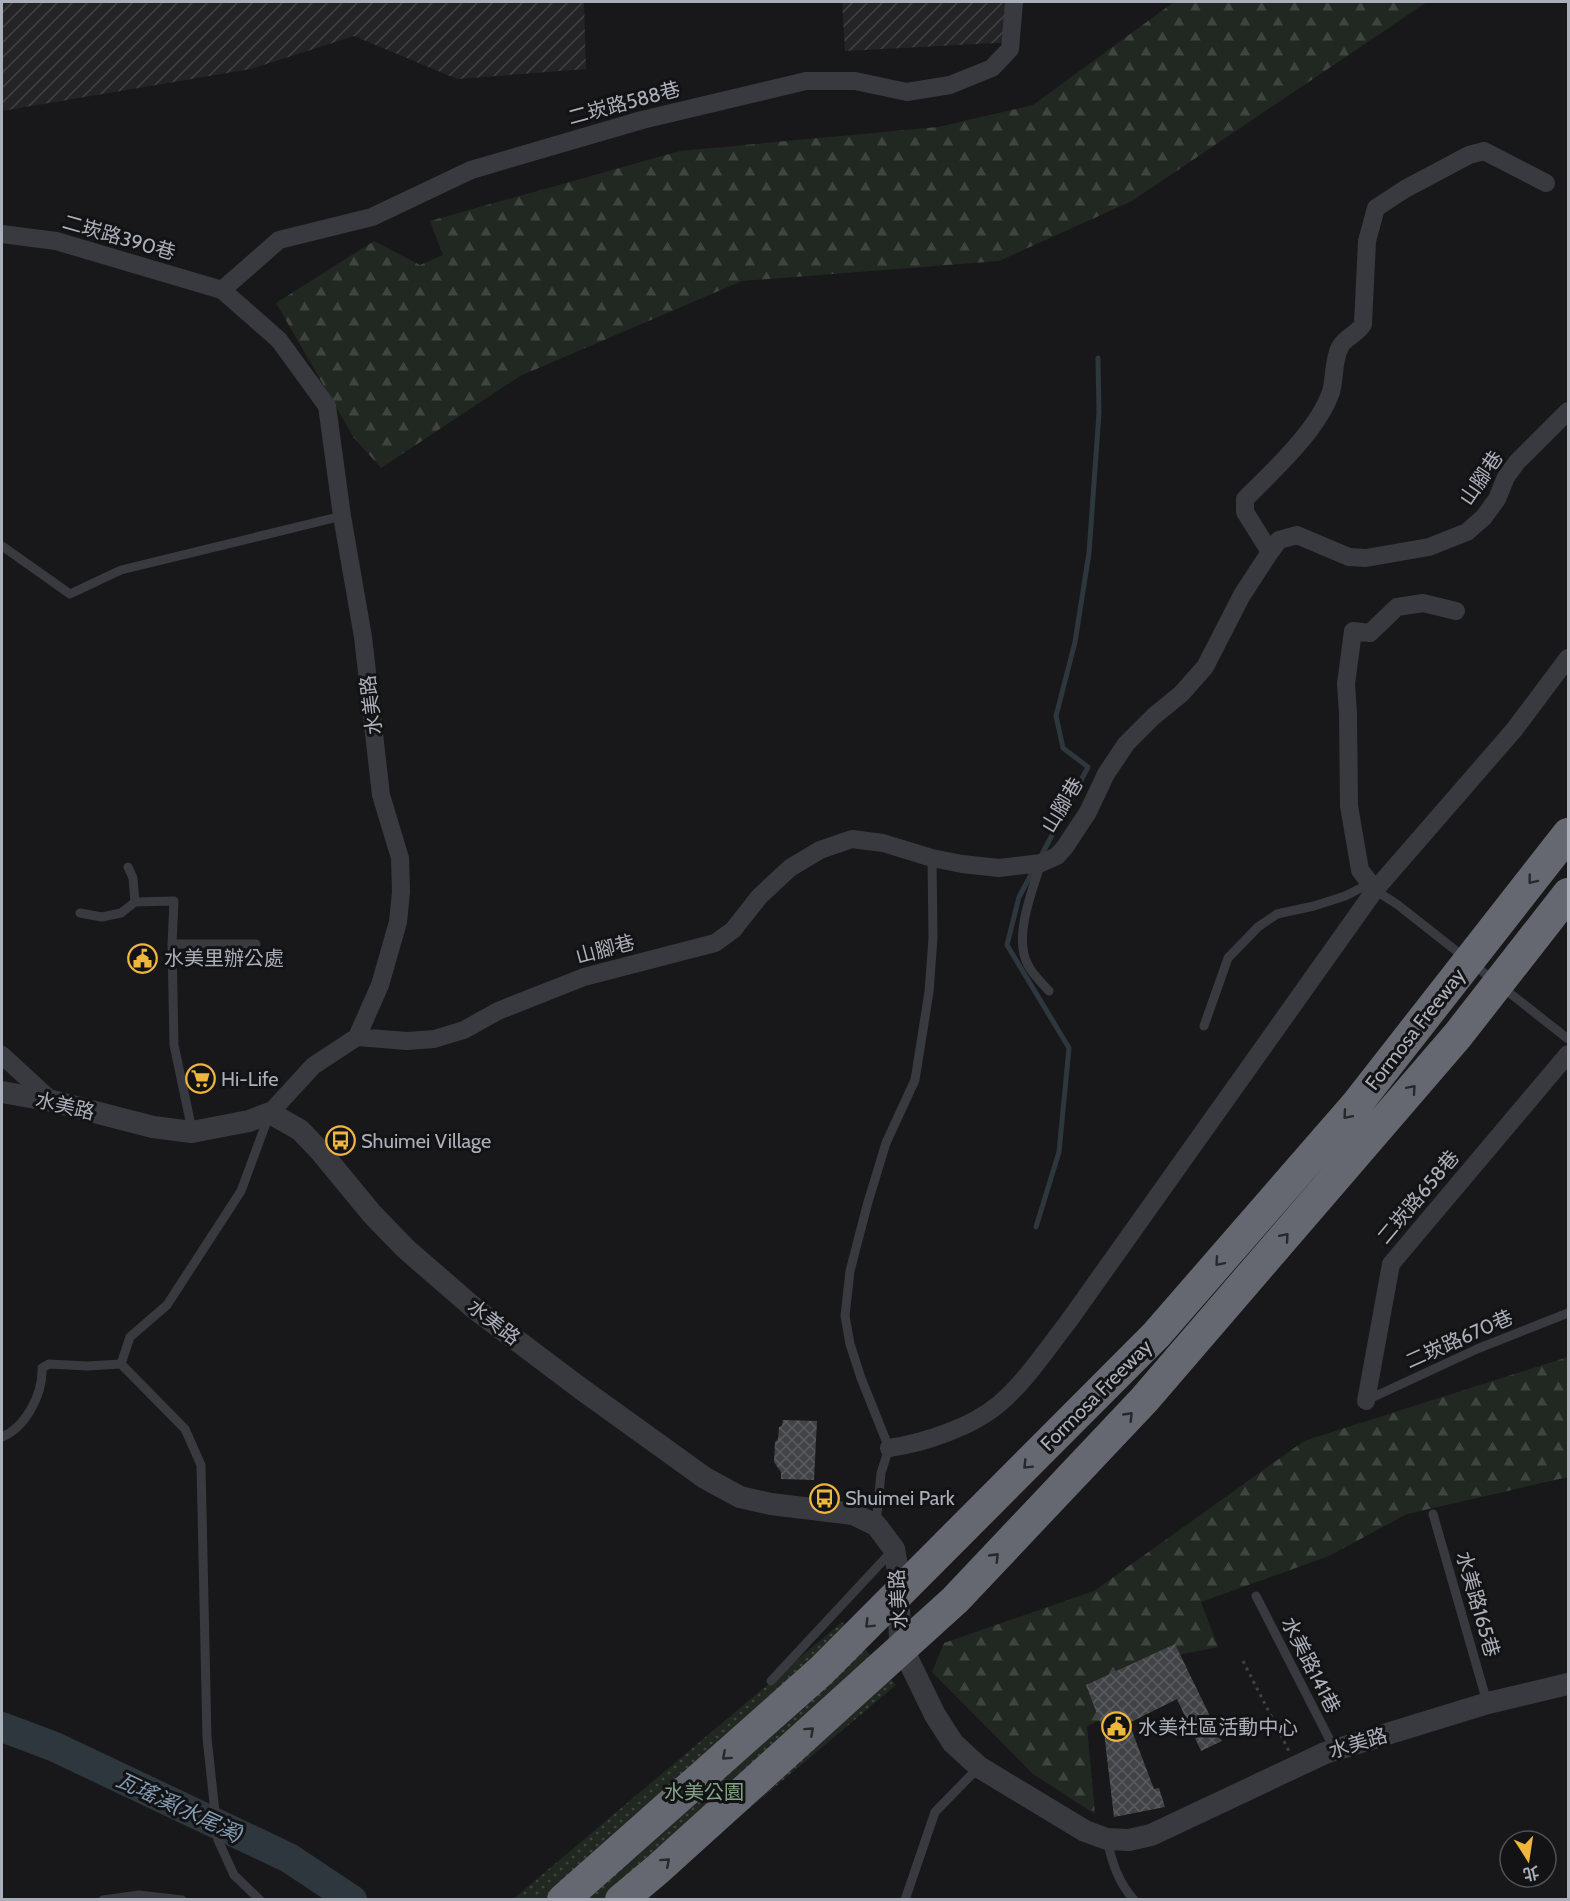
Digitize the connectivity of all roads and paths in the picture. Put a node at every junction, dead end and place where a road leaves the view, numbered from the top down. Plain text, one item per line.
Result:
1 (1014, 2) edge
2 (1546, 183) dead end
3 (2, 234) edge
4 (222, 290) junction
5 (1569, 411) edge
6 (342, 516) junction
7 (2, 546) edge
8 (1270, 552) junction
9 (1456, 611) dead end
10 (1569, 658) edge
11 (1569, 834) edge
12 (932, 858) junction
13 (1041, 863) junction
14 (128, 867) dead end
15 (1372, 887) junction
16 (1569, 894) edge
17 (135, 902) junction
18 (80, 913) dead end
19 (171, 944) junction
20 (256, 944) dead end
21 (1049, 991) dead end
22 (1204, 1026) dead end
23 (357, 1037) junction
24 (1569, 1039) edge
25 (1569, 1054) edge
26 (2, 1055) edge
27 (2, 1092) edge
28 (52, 1101) junction
29 (270, 1113) junction
30 (192, 1132) junction
31 (1569, 1313) edge
32 (121, 1364) junction
33 (1366, 1401) joint
34 (2, 1437) edge
35 (889, 1448) junction
36 (1433, 1514) dead end
37 (876, 1525) junction
38 (894, 1549) junction
39 (1256, 1596) dead end
40 (1243, 1661) dead end
41 (771, 1681) dead end
42 (1569, 1684) edge
43 (1488, 1703) junction
44 (1335, 1750) junction
45 (1296, 1766) junction
46 (979, 1767) junction
47 (1107, 1839) junction
48 (103, 1899) edge
49 (182, 1899) edge
50 (260, 1899) edge
51 (562, 1899) edge
52 (621, 1899) edge
53 (905, 1899) edge
54 (1134, 1899) edge

1 - 4 street, 二崁路588巷
2 - 8 street
3 - 4 street, 二崁路390巷
4 - 6 street, 水美路
5 - 8 street, 山腳巷
6 - 7 lane
6 - 23 street, 水美路
8 - 13 street, 山腳巷
9 - 15 street
10 - 15 street
11 -> 51 highway, Formosa Freeway
12 - 13 street, 山腳巷
12 - 23 street, 山腳巷
12 - 35 lane
13 - 21 lane
14 - 17 lane
15 - 22 lane
15 - 24 lane
15 - 35 street
52 -> 16 highway, Formosa Freeway
17 - 18 lane
17 - 19 lane
19 - 20 lane
19 - 30 lane
23 - 29 street, 水美路
25 - 33 street, 二崁路658巷
26 - 28 street
27 - 28 street, 水美路
28 - 30 street, 水美路
29 - 30 street, 水美路
29 - 32 lane
29 - 37 street, 水美路
31 - 33 lane, 二崁路670巷
32 - 34 lane
32 - 50 lane
35 - 37 lane
36 - 43 lane, 水美路165巷
37 - 38 street, 水美路
38 - 41 lane
38 - 46 street, 水美路
39 - 44 lane, 水美路141巷
40 - 45 path
42 - 43 street, 水美路
43 - 44 street, 水美路
44 - 45 street, 水美路
45 - 47 street, 水美路
46 - 47 street, 水美路
46 - 53 lane
47 - 54 lane
48 - 49 lane

